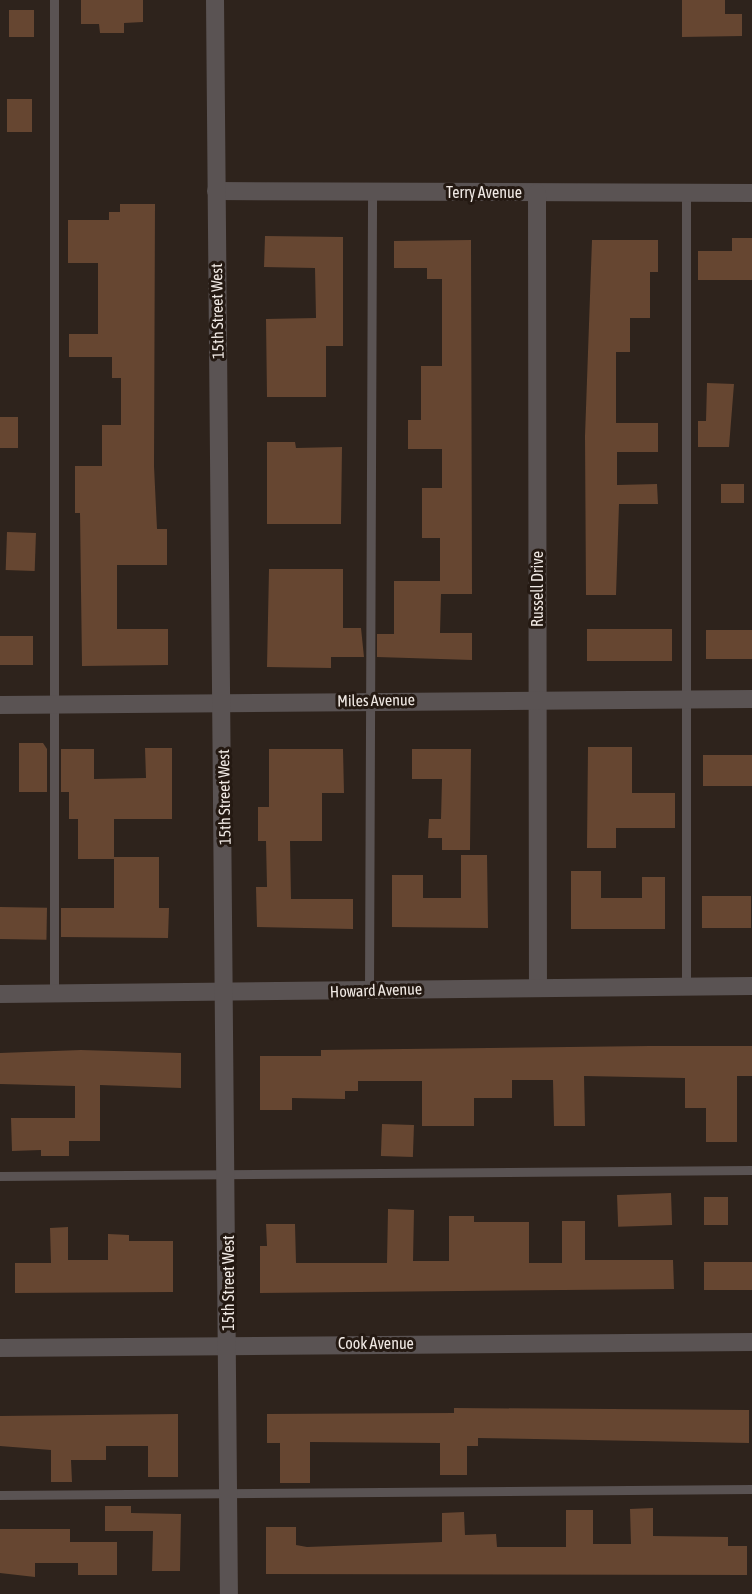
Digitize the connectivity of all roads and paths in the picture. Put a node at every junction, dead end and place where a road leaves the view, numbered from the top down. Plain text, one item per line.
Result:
1 (54, 0) edge
2 (214, 0) edge
3 (216, 191) junction
4 (372, 192) junction
5 (537, 193) junction
6 (686, 193) junction
7 (752, 194) edge
8 (538, 697) junction
9 (684, 699) junction
10 (752, 699) edge
11 (372, 700) junction
12 (223, 704) junction
13 (0, 705) edge
14 (55, 705) junction
15 (538, 986) junction
16 (752, 986) edge
17 (686, 988) junction
18 (369, 991) junction
19 (0, 994) edge
20 (54, 994) junction
21 (226, 995) junction
22 (752, 1170) edge
23 (227, 1174) junction
24 (0, 1176) edge
25 (752, 1342) edge
26 (228, 1343) junction
27 (0, 1348) edge
28 (752, 1490) edge
29 (229, 1493) junction
30 (0, 1495) edge
31 (230, 1594) edge

1 - 14 lane
2 - 3 street, 15th Street West
3 - 4 street, Terry Avenue
3 - 12 street, 15th Street West
4 - 5 street, Terry Avenue
4 - 11 lane
5 - 6 street, Terry Avenue
5 - 8 street, Russell Drive
6 - 7 street, Terry Avenue
6 - 9 lane
8 - 9 street, Miles Avenue
8 - 11 street, Miles Avenue
8 - 15 street, Russell Drive
9 - 10 street, Miles Avenue
9 - 17 lane
11 - 12 street, Miles Avenue
11 - 18 lane
12 - 14 street, Miles Avenue
12 - 21 street, 15th Street West
13 - 14 street, Miles Avenue
14 - 20 lane
15 - 17 street, Howard Avenue
15 - 18 street, Howard Avenue
16 - 17 street, Howard Avenue
18 - 21 street, Howard Avenue
19 - 20 street, Howard Avenue
20 - 21 street, Howard Avenue
21 - 23 street, 15th Street West
22 - 23 lane
23 - 24 lane
23 - 26 street, 15th Street West
25 - 26 street, Cook Avenue
26 - 27 street, Cook Avenue
26 - 29 street, 15th Street West
28 - 29 lane
29 - 30 lane
29 - 31 street, 15th Street West

